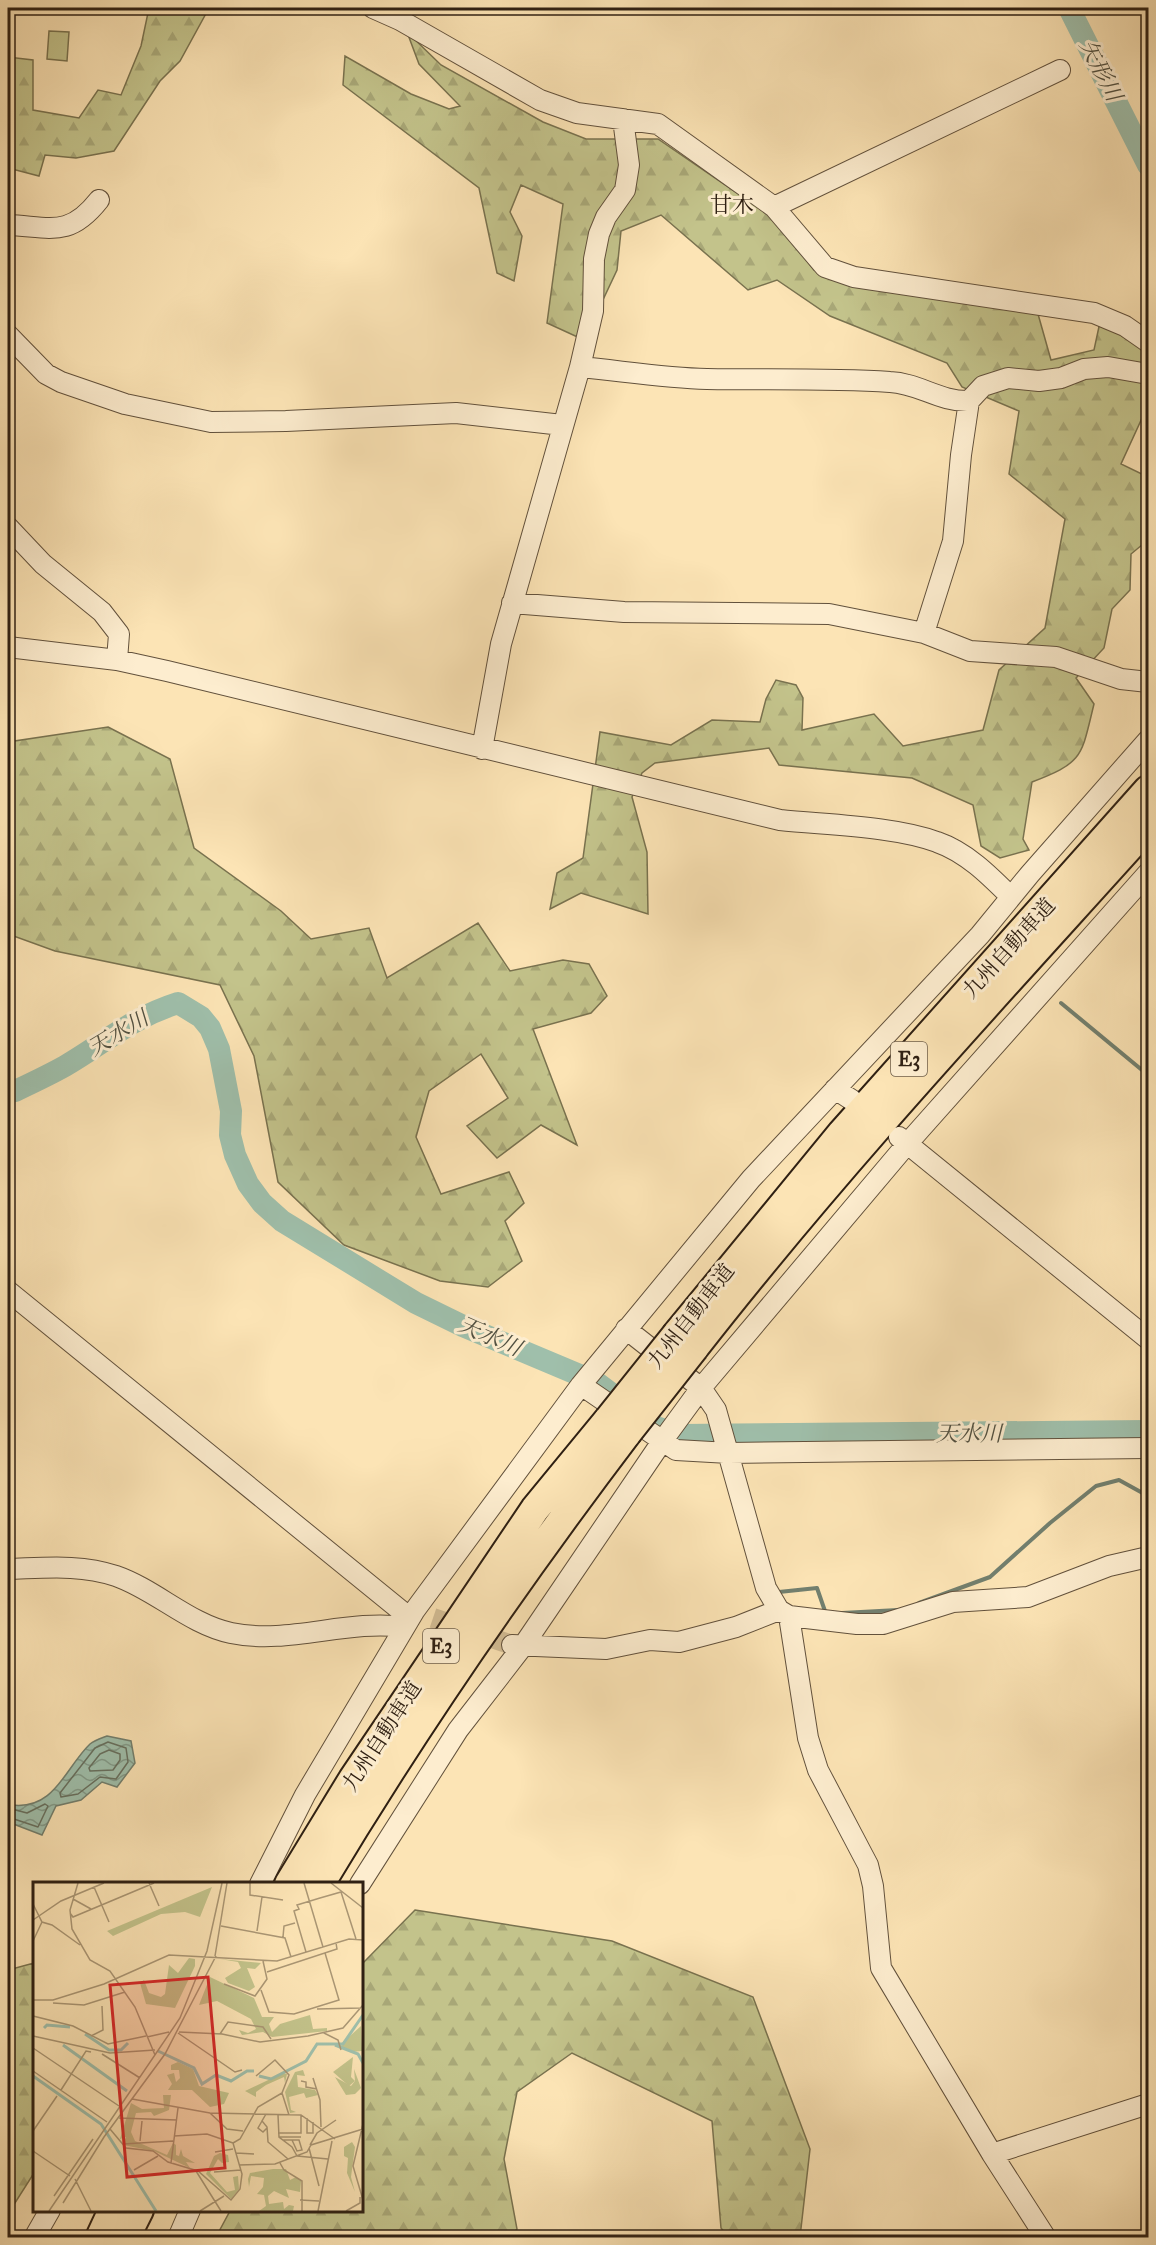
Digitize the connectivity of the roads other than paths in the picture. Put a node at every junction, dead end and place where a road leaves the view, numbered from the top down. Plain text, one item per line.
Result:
1 (373, 8) edge
2 (1060, 69) dead end
3 (623, 119) junction
4 (99, 200) dead end
5 (774, 207) junction
6 (8, 225) edge
7 (8, 335) edge
8 (1149, 342) edge
9 (580, 367) junction
10 (1149, 374) edge
11 (969, 401) junction
12 (562, 425) junction
13 (8, 527) edge
14 (512, 603) junction
15 (924, 633) junction
16 (8, 647) edge
17 (117, 660) junction
18 (1149, 682) edge
19 (1149, 740) edge
20 (482, 749) junction
21 (1128, 789) edge
22 (1149, 826) edge
23 (1149, 873) edge
24 (1011, 897) junction
25 (835, 1089) junction
26 (852, 1100) dead end
27 (903, 1141) junction
28 (8, 1291) edge
29 (626, 1329) junction
30 (1149, 1339) edge
31 (685, 1341) junction
32 (581, 1385) junction
33 (701, 1388) junction
34 (618, 1426) junction
35 (663, 1440) junction
36 (1149, 1448) edge
37 (729, 1453) junction
38 (1149, 1557) edge
39 (8, 1569) edge
40 (784, 1613) junction
41 (410, 1618) junction
42 (433, 1618) tunnel mouth
43 (518, 1646) junction
44 (261, 1882) edge
45 (290, 1882) edge
46 (321, 1882) edge
47 (361, 1882) edge
48 (1149, 2104) edge
49 (992, 2154) junction
50 (49, 2212) edge
51 (113, 2212) edge
52 (138, 2212) edge
53 (190, 2212) edge
54 (34, 2238) edge
55 (100, 2238) edge
56 (125, 2238) edge
57 (178, 2238) edge
58 (1046, 2238) edge

1 - 3 street
2 - 5 street
3 - 5 street
3 - 9 street
4 - 6 street
5 - 8 street
7 - 12 street
9 - 11 street
9 - 12 street
10 - 11 street
11 - 15 street
12 - 14 street
13 - 17 street
14 - 15 street
14 - 20 street
15 - 18 street
16 - 17 street
17 - 20 street
19 - 21 street
20 - 24 street
21 - 24 street
21 - 31 highway, 九州自動車道 / E3
22 - 31 highway, 九州自動車道 / E3
23 - 27 street
24 - 25 street
25 - 26 street
25 - 29 street
27 - 30 street
27 - 33 street
28 - 41 street
29 - 32 street
29 - 33 street
31 - 34 highway, 九州自動車道 / E3, bridge
32 - 35 street
32 - 41 street
33 - 35 street
33 - 37 street
34 - 45 highway, 九州自動車道 / E3
34 - 46 highway, 九州自動車道 / E3
35 - 37 street
35 - 43 street
36 - 37 street
37 - 40 street
38 - 40 street
39 - 41 street
40 - 43 street
40 - 49 street
41 - 42 street
41 - 44 street
43 - 47 street
48 - 49 street
49 - 58 street
50 - 54 street
51 - 55 highway
52 - 56 highway
53 - 57 street

